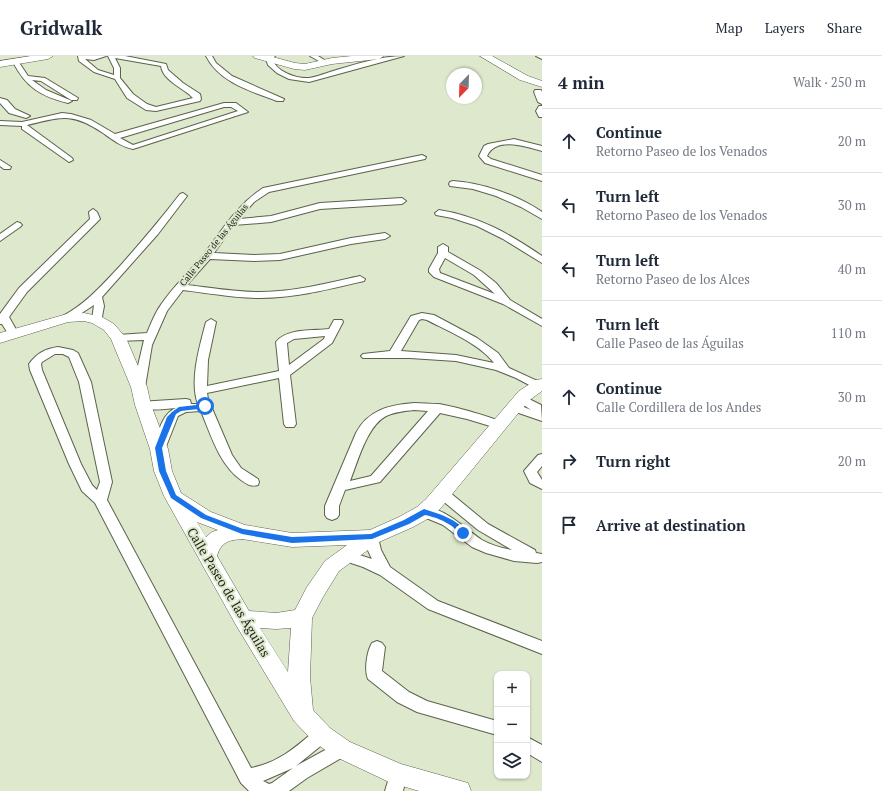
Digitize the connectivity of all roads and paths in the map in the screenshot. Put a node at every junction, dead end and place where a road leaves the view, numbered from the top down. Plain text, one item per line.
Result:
1 (48, 56) edge
2 (81, 56) edge
3 (103, 56) edge
4 (113, 56) edge
5 (209, 56) edge
6 (258, 56) edge
7 (351, 56) edge
8 (379, 56) edge
9 (400, 56) edge
10 (485, 56) edge
11 (494, 56) edge
12 (271, 57) edge
13 (26, 58) edge
14 (323, 59) edge
15 (0, 61) edge
16 (291, 63) junction
17 (0, 64) edge
18 (277, 70) junction
19 (26, 78) junction
20 (117, 78) junction
21 (542, 81) edge
22 (540, 88) edge
23 (280, 99) dead end
24 (0, 100) edge
25 (542, 102) edge
26 (542, 108) edge
27 (542, 115) edge
28 (0, 123) edge
29 (29, 123) junction
30 (0, 126) edge
31 (114, 137) junction
32 (542, 148) edge
33 (422, 157) dead end
34 (69, 160) dead end
35 (542, 178) edge
36 (453, 184) dead end
37 (183, 196) dead end
38 (402, 200) dead end
39 (93, 212) dead end
40 (439, 213) dead end
41 (541, 214) edge
42 (231, 222) junction
43 (16, 225) dead end
44 (385, 236) dead end
45 (0, 238) edge
46 (208, 256) junction
47 (542, 260) edge
48 (360, 279) dead end
49 (180, 286) junction
50 (98, 296) junction
51 (506, 302) junction
52 (2, 318) edge
53 (67, 318) junction
54 (97, 320) junction
55 (211, 322) dead end
56 (338, 322) dead end
57 (542, 323) edge
58 (331, 332) junction
59 (7, 336) edge
60 (151, 336) junction
61 (118, 338) junction
62 (394, 354) junction
63 (367, 356) dead end
64 (510, 372) junction
65 (286, 373) junction
66 (139, 387) junction
67 (530, 393) edge
68 (203, 400) junction
69 (143, 405) junction
70 (438, 408) junction
71 (542, 416) edge
72 (290, 424) dead end
73 (497, 428) junction
74 (159, 448) junction
75 (542, 458) edge
76 (253, 482) dead end
77 (542, 485) edge
78 (341, 487) junction
79 (443, 494) junction
80 (173, 496) junction
81 (100, 500) junction
82 (424, 512) junction
83 (332, 515) dead end
84 (468, 516) junction
85 (455, 525) junction
86 (242, 532) junction
87 (372, 537) junction
88 (313, 540) junction
89 (207, 557) junction
90 (540, 559) edge
91 (340, 561) junction
92 (384, 571) junction
93 (302, 618) junction
94 (243, 619) junction
95 (377, 647) dead end
96 (542, 648) edge
97 (302, 714) junction
98 (494, 727) edge
99 (322, 735) junction
100 (530, 746) edge
101 (342, 749) junction
102 (542, 754) edge
103 (293, 768) junction
104 (247, 777) junction
105 (396, 782) edge
106 (427, 787) edge
107 (265, 791) edge
108 (272, 791) edge
109 (459, 791) edge

1 - 13 street
2 - 3 street
2 - 20 street
4 - 20 street
4 - 20 street
5 - 23 street
6 - 12 street
7 - 14 street
8 - 14 street
9 - 18 street
10 - 22 street
11 - 21 street
12 - 16 street
12 - 18 street
13 - 15 street
13 - 17 street
13 - 19 street
14 - 16 street
16 - 18 street
19 - 19 street
22 - 25 street
24 - 29 street
26 - 27 street
28 - 29 street
29 - 30 street
29 - 31 street
29 - 34 street
31 - 31 street
32 - 35 street
33 - 42 street, Calle Paseo de las Águilas
36 - 41 street
37 - 50 street
38 - 42 street
39 - 52 street
40 - 47 street
42 - 46 street, Calle Paseo de las Águilas
43 - 45 street
44 - 46 street
46 - 49 street, Calle Paseo de las Águilas
48 - 49 street
49 - 60 street, Calle Paseo de las Águilas
50 - 53 street
50 - 54 street
51 - 51 street
51 - 57 street
52 - 59 street
53 - 54 street
53 - 59 street
54 - 61 street
55 - 68 street
56 - 58 street
58 - 65 street
58 - 65 street
60 - 61 street
60 - 66 street, Calle Paseo de las Águilas
61 - 66 street
62 - 63 street
62 - 64 street
62 - 64 street
64 - 67 street
65 - 68 street
65 - 72 street
66 - 69 street
67 - 71 street
67 - 73 street
68 - 69 street
68 - 74 street
68 - 76 street
69 - 74 street
70 - 73 street
70 - 78 street
70 - 78 street
73 - 79 street
74 - 80 street
75 - 77 street
78 - 83 street
79 - 82 street
79 - 84 street
80 - 86 street, Calle Paseo de las Águilas
80 - 89 street, Calle Paseo de las Águilas
81 - 81 street
81 - 104 street
82 - 85 street
82 - 87 street
84 - 85 street
84 - 90 street
85 - 90 street
86 - 88 street, Calle Paseo de las Águilas
86 - 89 street
87 - 88 street, Calle Paseo de las Águilas
87 - 91 street
87 - 92 street
88 - 91 street
89 - 94 street, Calle Paseo de las Águilas
91 - 92 street
91 - 93 street
92 - 96 street
93 - 94 street
93 - 97 street
94 - 97 street, Calle Paseo de las Águilas
95 - 98 street
97 - 99 street, Calle Paseo de las Águilas
99 - 101 street, Calle Paseo de las Águilas
99 - 103 street
100 - 102 street
101 - 103 street
101 - 105 street, Calle Paseo de las Águilas
103 - 104 street
103 - 108 street
104 - 107 street
105 - 106 street, Calle Paseo de las Águilas
106 - 109 street, Calle Paseo de las Águilas

